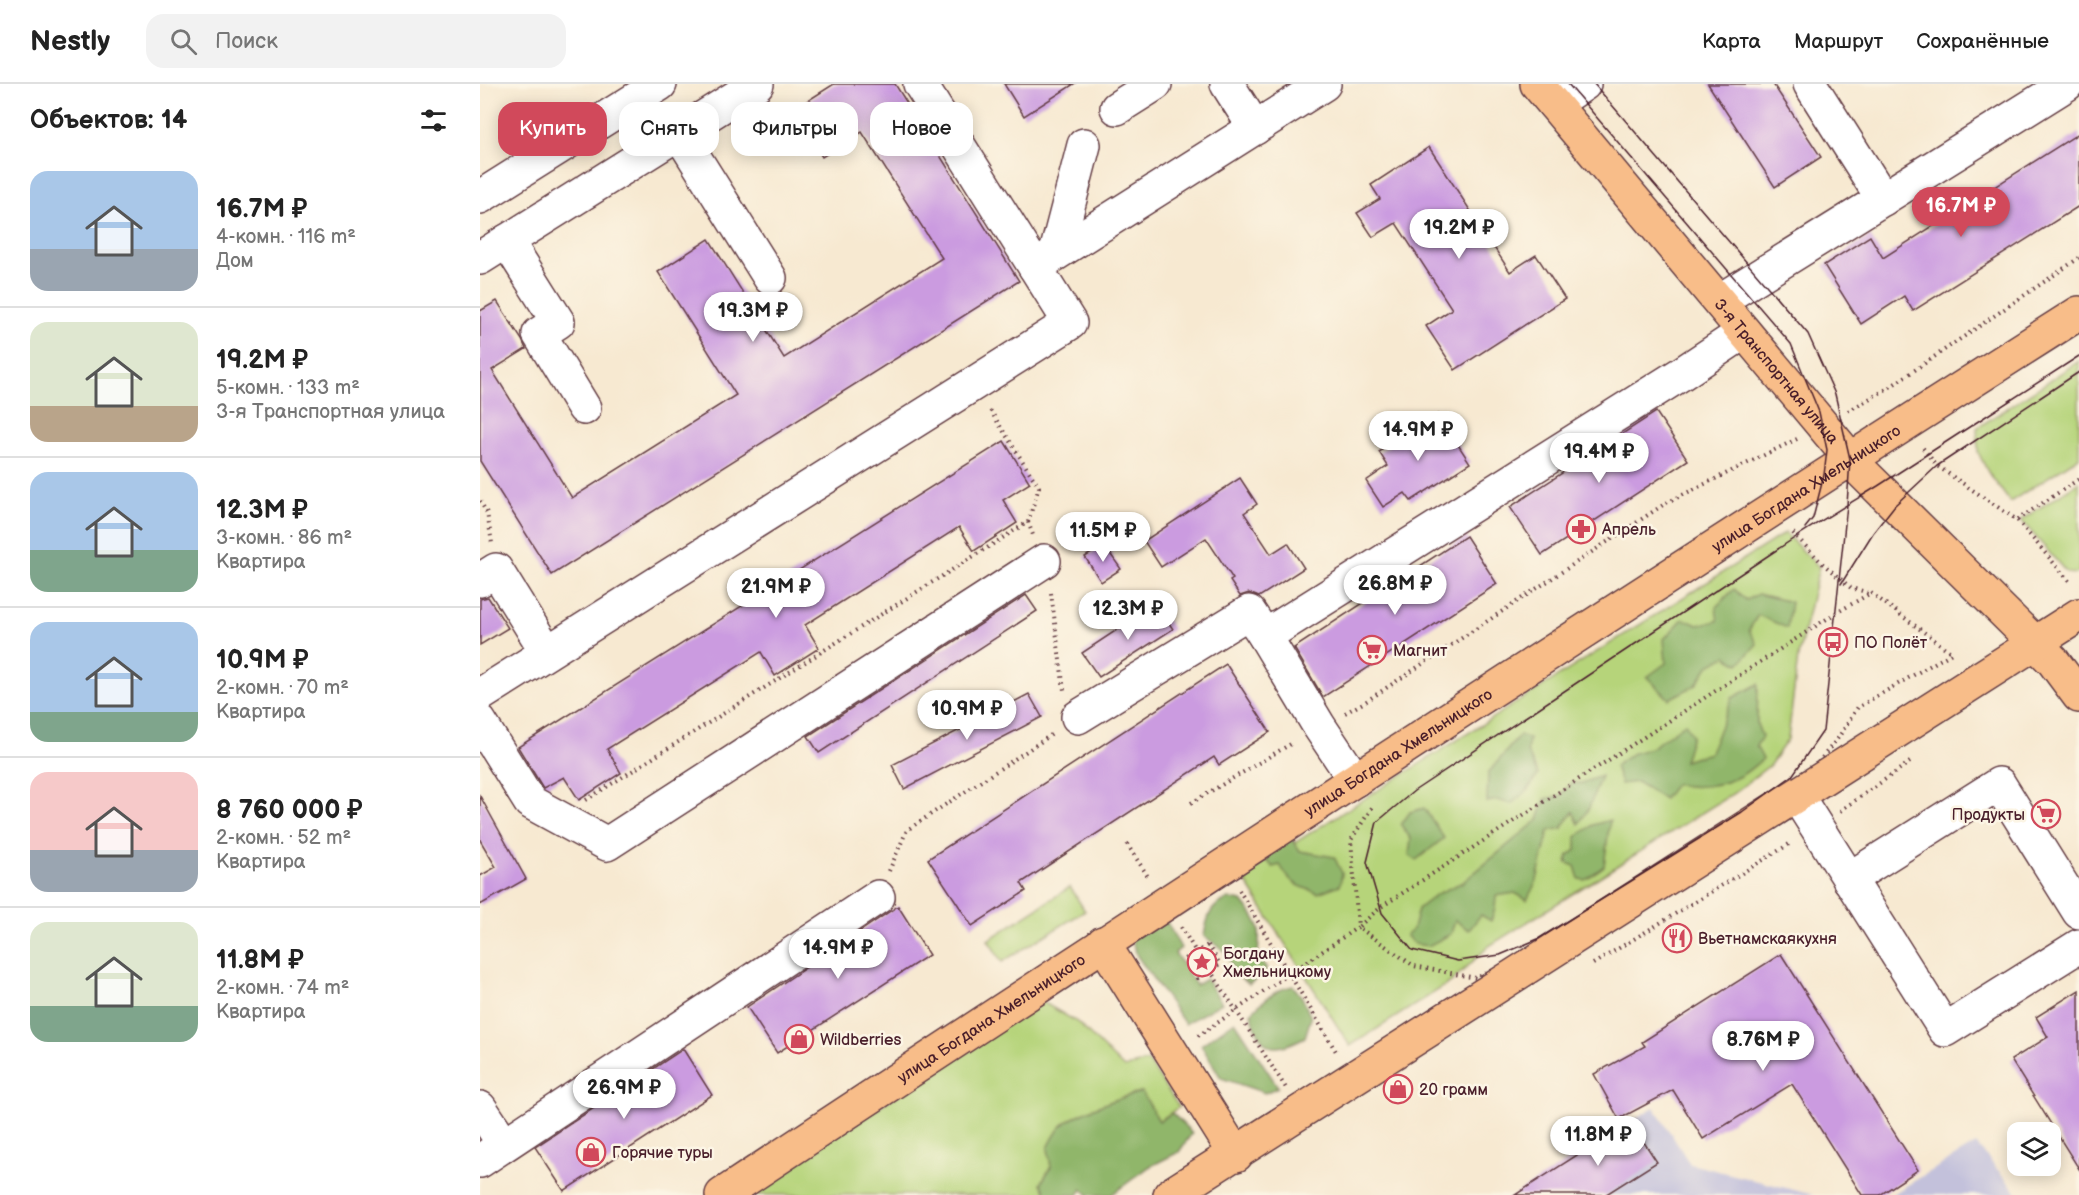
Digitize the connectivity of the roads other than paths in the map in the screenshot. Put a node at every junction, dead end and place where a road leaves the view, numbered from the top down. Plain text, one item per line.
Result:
1 (757, 84) edge
2 (920, 84) edge
3 (1155, 84) edge
4 (1227, 84) edge
5 (1324, 84) edge
6 (1584, 84) edge
7 (1810, 84) edge
8 (2067, 84) edge
9 (651, 86) edge
10 (1546, 94) edge
11 (719, 108) edge
12 (1117, 108) dead end
13 (1255, 128) junction
14 (1084, 145) dead end
15 (642, 156) edge
16 (693, 156) edge
17 (480, 197) edge
18 (1883, 199) junction
19 (507, 241) junction
20 (480, 258) edge
21 (1045, 260) junction
22 (770, 278) dead end
23 (1719, 301) junction
24 (2079, 313) edge
25 (1744, 332) junction
26 (584, 408) dead end
27 (1850, 459) junction
28 (1044, 561) road end
29 (488, 575) edge
30 (2079, 615) edge
31 (1265, 636) junction
32 (2036, 644) junction
33 (548, 652) junction
34 (480, 695) edge
35 (2079, 696) edge
36 (1078, 717) road end
37 (480, 722) edge
38 (1366, 790) junction
39 (1797, 796) junction
40 (1849, 879) junction
41 (878, 897) road end
42 (2079, 912) edge
43 (1103, 943) junction
44 (2079, 946) edge
45 (480, 1108) edge
46 (492, 1152) edge
47 (1236, 1155) junction
48 (722, 1195) edge
49 (1170, 1195) edge

1 - 11 street
2 - 21 street
3 - 12 street
4 - 13 street
5 - 13 street
6 - 10 street
7 - 18 street
8 - 18 street
9 - 17 street
10 - 23 main road, 3-я Транспортная улица
13 - 21 street
14 - 21 street
15 - 19 street
16 - 22 street
18 - 23 street
19 - 20 street
19 - 26 street
21 - 33 street
23 - 25 main road, 3-я Транспортная улица
24 - 27 main road, улица Богдана Хмельницкого
25 - 27 main road, 3-я Транспортная улица
25 - 31 street
27 - 32 main road, 3-я Транспортная улица
27 - 38 main road, улица Богдана Хмельницкого
28 - 37 street
29 - 33 street
30 - 32 main road
31 - 36 street
31 - 38 street
32 - 35 main road, 3-я Транспортная улица
32 - 39 main road
33 - 34 street
38 - 43 main road, улица Богдана Хмельницкого
39 - 40 street
39 - 47 main road
40 - 42 street
40 - 44 street
41 - 46 street
43 - 47 main road
43 - 48 main road, улица Богдана Хмельницкого
45 - 46 street
47 - 49 main road

